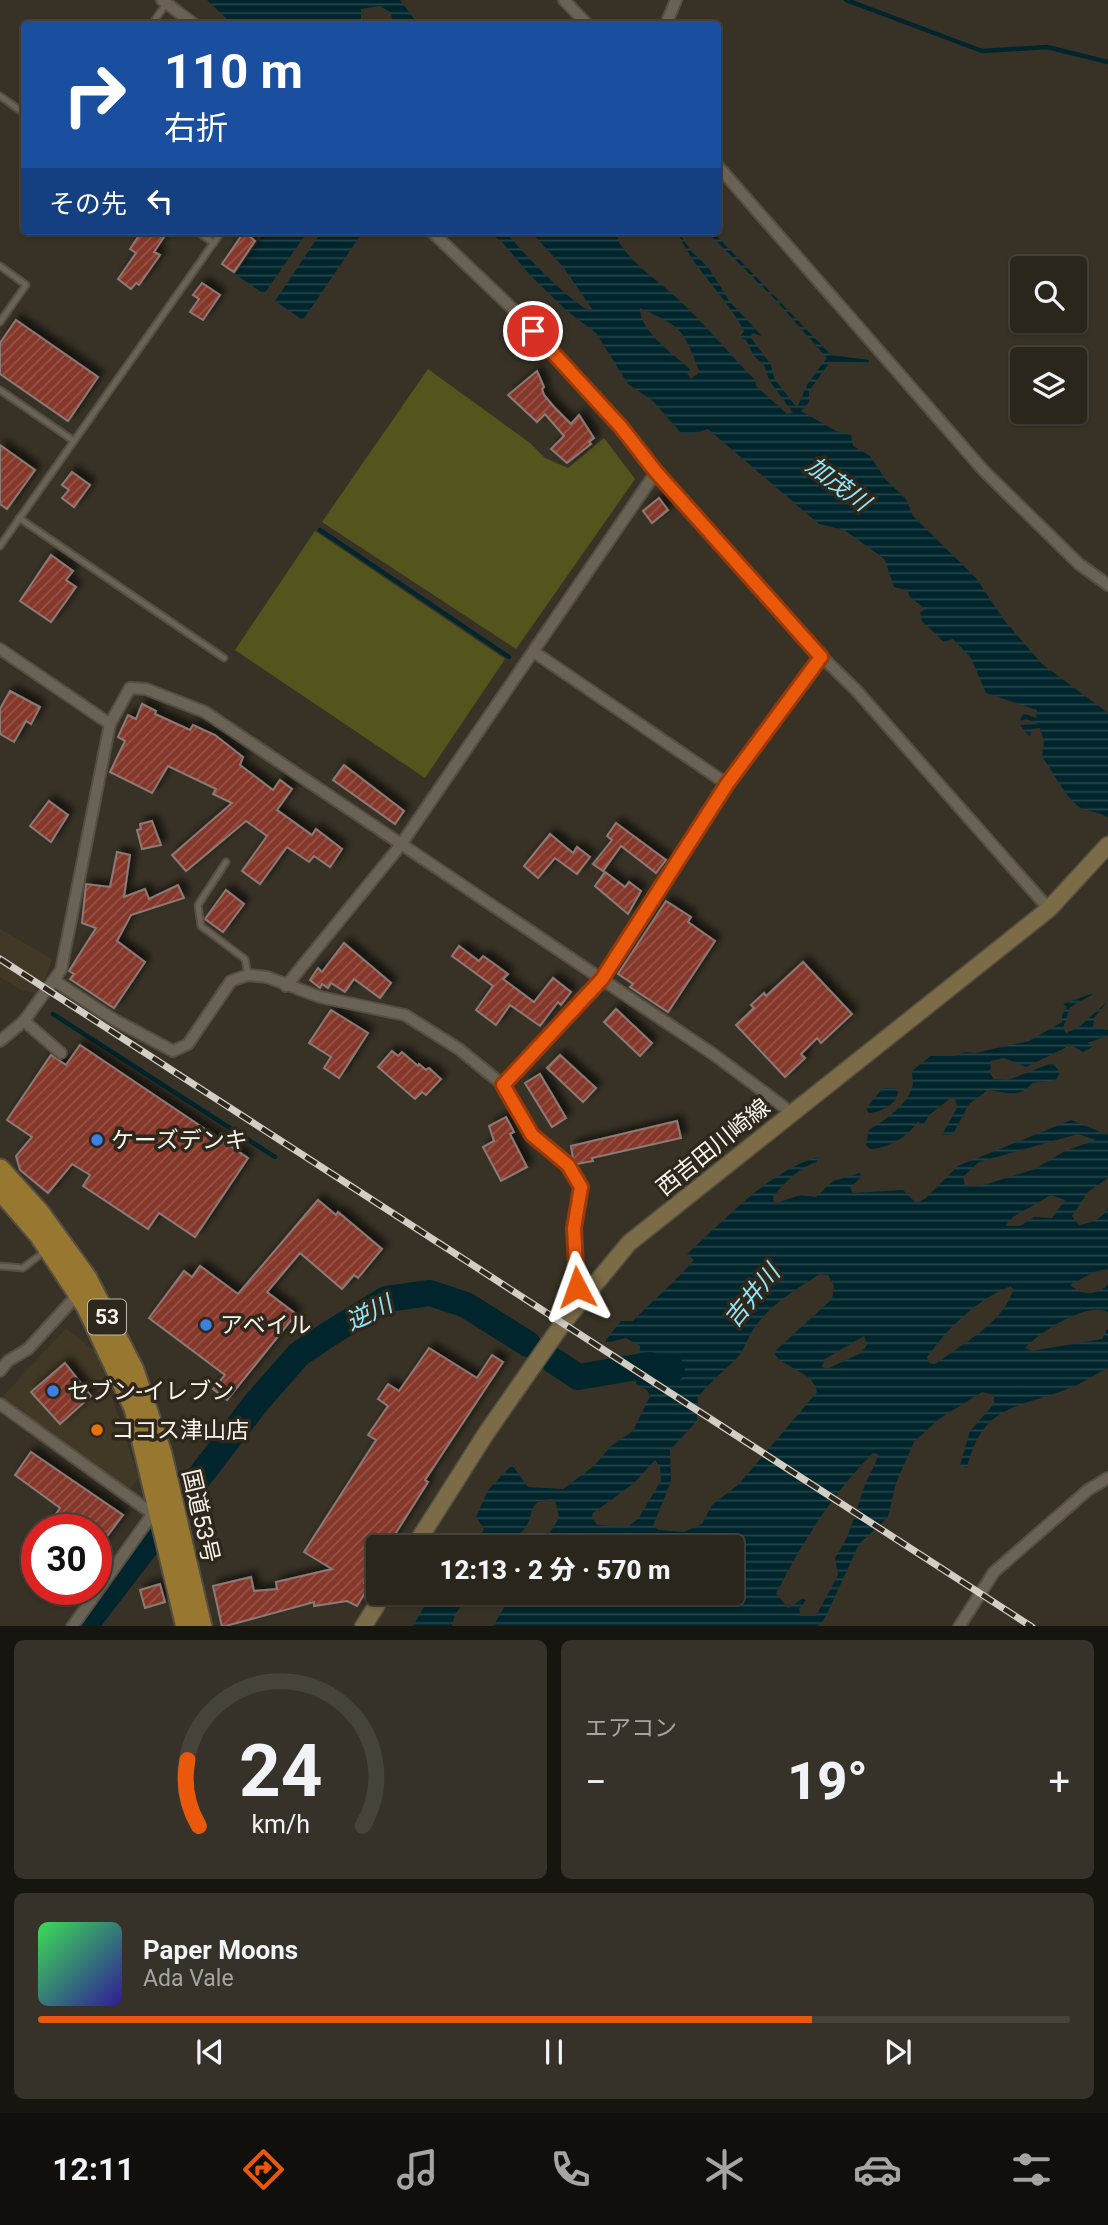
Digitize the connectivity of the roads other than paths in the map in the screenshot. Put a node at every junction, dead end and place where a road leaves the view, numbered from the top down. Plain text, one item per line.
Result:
1 (564, 0) edge
2 (676, 0) edge
3 (164, 2) edge
4 (154, 21) edge
5 (190, 21) edge
6 (584, 21) edge
7 (667, 21) edge
8 (0, 96) edge
9 (21, 111) edge
10 (721, 169) edge
11 (202, 235) edge
12 (219, 235) edge
13 (435, 235) edge
14 (214, 243) junction
15 (0, 267) edge
16 (0, 322) edge
17 (0, 390) edge
18 (74, 441) junction
19 (656, 472) junction
20 (19, 518) junction
21 (1, 543) edge
22 (1108, 585) edge
23 (0, 649) edge
24 (534, 652) junction
25 (821, 657) junction
26 (224, 658) dead end
27 (110, 724) junction
28 (727, 784) junction
29 (1108, 845) edge
30 (400, 846) junction
31 (226, 862) dead end
32 (1055, 903) junction
33 (248, 975) junction
34 (602, 979) junction
35 (55, 981) junction
36 (286, 986) junction
37 (24, 1021) junction
38 (0, 1041) edge
39 (61, 1053) dead end
40 (503, 1085) junction
41 (792, 1113) junction
42 (0, 1169) edge
43 (0, 1190) edge
44 (55, 1245) junction
45 (0, 1266) edge
46 (84, 1289) junction
47 (584, 1295) junction
48 (0, 1371) edge
49 (0, 1404) edge
50 (1108, 1478) edge
51 (160, 1502) junction
52 (422, 1535) edge
53 (174, 1537) junction
54 (377, 1605) edge
55 (72, 1626) edge
56 (186, 1626) edge
57 (202, 1626) edge
58 (363, 1626) edge
59 (959, 1626) edge

1 - 6 street
2 - 7 street
3 - 4 lane
3 - 5 street
8 - 9 lane
10 - 22 street
11 - 14 lane
12 - 14 lane
13 - 19 street
14 - 18 lane
15 - 16 lane
17 - 18 lane
18 - 20 lane
19 - 24 street
19 - 25 street
20 - 21 lane
20 - 26 lane
23 - 27 street
24 - 28 street
24 - 30 street
25 - 28 street
25 - 32 street
27 - 30 street
27 - 35 street
28 - 34 street
29 - 32 main road, 西吉田川崎線
30 - 34 street
30 - 36 street
31 - 33 lane
32 - 41 main road, 西吉田川崎線
33 - 35 street
33 - 36 street
34 - 40 street
34 - 41 street
35 - 37 street
36 - 40 street
37 - 38 street
37 - 39 street
40 - 47 street
41 - 47 main road, 西吉田川崎線
42 - 44 highway, 国道53号 / 53
43 - 44 highway, 国道53号 / 53
44 - 45 lane
44 - 46 highway, 国道53号 / 53
46 - 48 street
46 - 51 highway, 国道53号 / 53
47 - 52 main road, 西吉田川崎線
49 - 51 street
50 - 59 street
51 - 53 highway, 国道53号 / 53
51 - 55 street
53 - 56 highway, 国道53号 / 53
53 - 57 highway, 国道53号 / 53
54 - 58 main road

